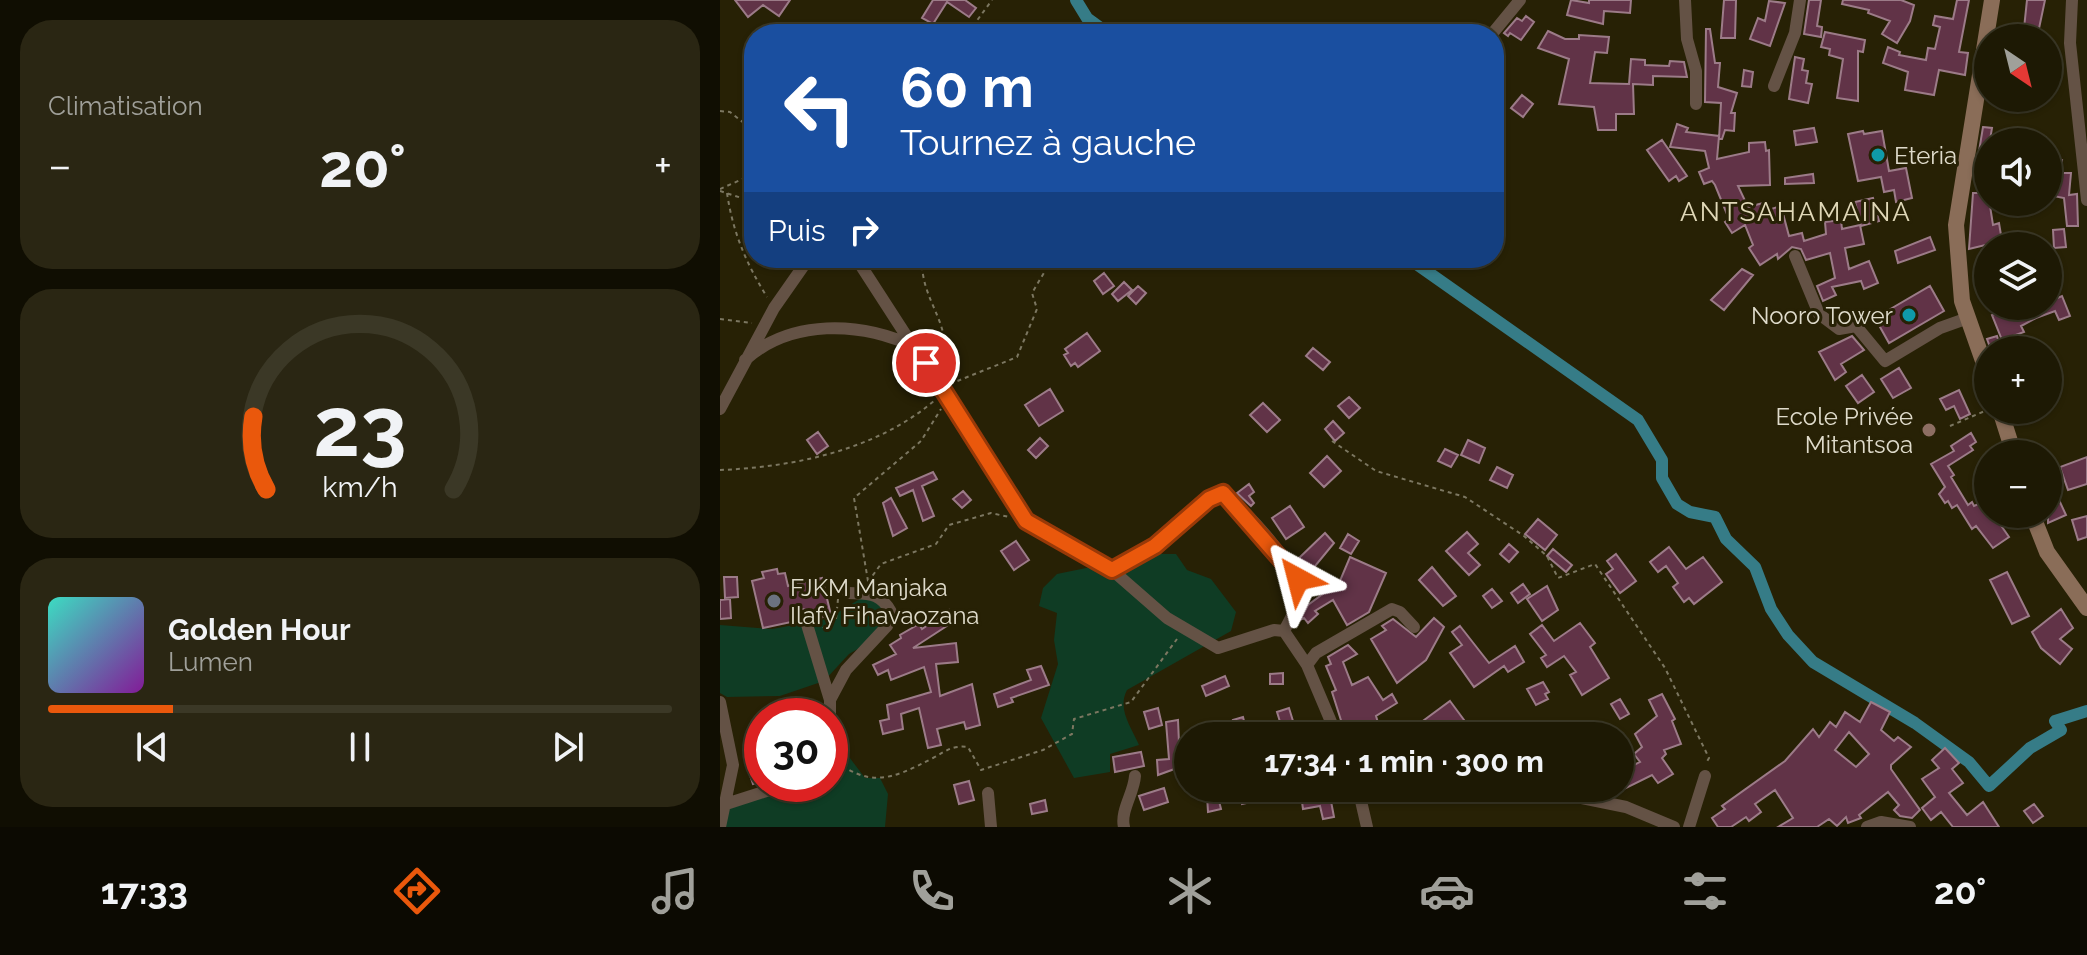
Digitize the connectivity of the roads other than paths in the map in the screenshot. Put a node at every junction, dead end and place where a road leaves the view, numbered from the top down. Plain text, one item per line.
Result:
1 (1520, 0) edge
2 (1685, 0) edge
3 (1800, 0) edge
4 (1992, 0) edge
5 (2072, 0) edge
6 (1500, 24) edge
7 (1774, 86) dead end
8 (1696, 104) dead end
9 (2087, 200) edge
10 (1795, 256) dead end
11 (802, 268) edge
12 (863, 268) edge
13 (1968, 318) junction
14 (1974, 336) edge
15 (917, 348) junction
16 (745, 360) junction
17 (720, 409) edge
18 (2038, 528) edge
19 (1112, 570) junction
20 (848, 593) road end
21 (2087, 608) edge
22 (805, 618) dead end
23 (1414, 627) dead end
24 (1284, 631) junction
25 (1307, 665) junction
26 (829, 698) edge
27 (831, 698) edge
28 (720, 702) edge
29 (1331, 722) edge
30 (1135, 776) dead end
31 (1705, 776) road end
32 (988, 793) dead end
33 (744, 798) edge
34 (1361, 802) edge
35 (1597, 802) edge
36 (726, 804) junction
37 (720, 827) edge
38 (991, 827) edge
39 (1124, 827) edge
40 (1367, 827) edge
41 (1674, 827) edge
42 (1689, 827) edge
43 (1867, 827) edge
44 (1910, 827) edge

1 - 6 street
2 - 8 street
3 - 7 street
4 - 13 main road
5 - 9 street
10 - 13 street
11 - 16 street
12 - 15 street
13 - 14 main road
15 - 16 street
15 - 19 street
16 - 17 street
18 - 21 main road
19 - 24 street
19 - 24 street
20 - 27 street
22 - 26 street
23 - 25 street
24 - 25 street
25 - 29 street
28 - 36 street
30 - 39 street
31 - 42 street
32 - 38 street
33 - 36 street
34 - 40 street
35 - 41 street
36 - 37 street
43 - 44 street

